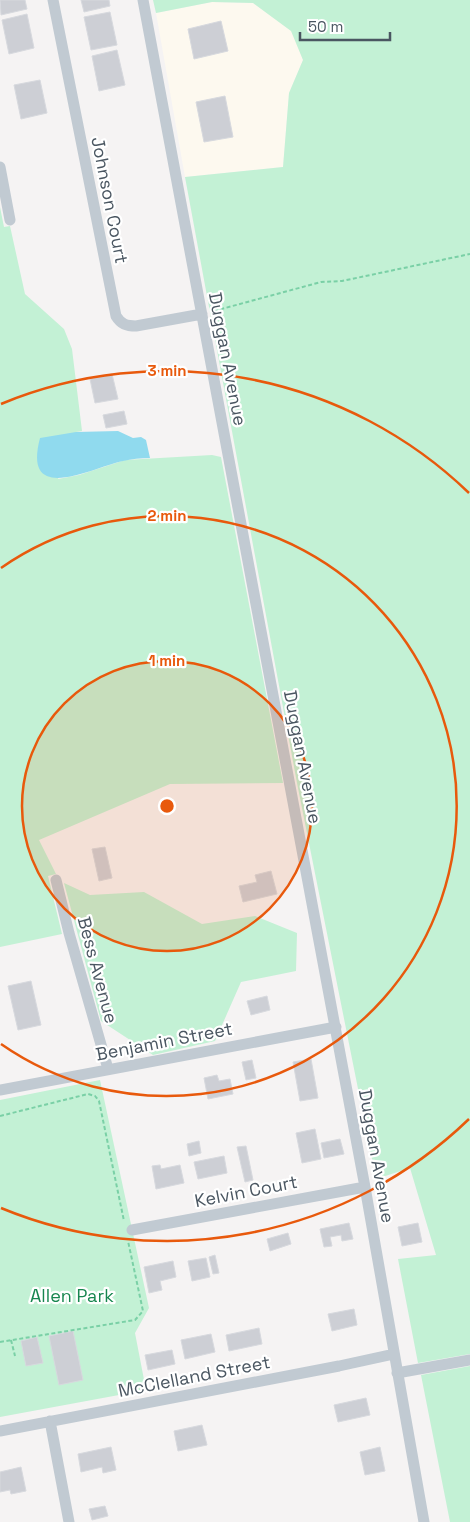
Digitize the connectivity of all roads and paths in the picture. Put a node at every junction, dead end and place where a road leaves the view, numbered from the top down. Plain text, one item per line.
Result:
1 (53, 0) edge
2 (143, 0) edge
3 (0, 167) edge
4 (10, 220) dead end
5 (470, 254) edge
6 (202, 314) junction
7 (56, 880) dead end
8 (336, 1028) junction
9 (108, 1069) junction
10 (0, 1090) edge
11 (0, 1116) edge
12 (365, 1187) junction
13 (128, 1230) junction
14 (11, 1340) junction
15 (0, 1342) edge
16 (394, 1354) junction
17 (16, 1356) dead end
18 (470, 1360) edge
19 (397, 1373) junction
20 (50, 1421) junction
21 (0, 1431) edge
22 (69, 1522) edge
23 (424, 1522) edge

1 - 6 street, Johnson Court
2 - 6 street, Duggan Avenue
3 - 4 street
5 - 6 path
6 - 8 street, Duggan Avenue
7 - 9 street, Bess Avenue
8 - 9 street, Benjamin Street
8 - 12 street, Duggan Avenue
9 - 10 street, Benjamin Street
11 - 13 path
12 - 13 street, Kelvin Court
12 - 16 street, Duggan Avenue
13 - 14 path
14 - 15 path
14 - 17 path
16 - 19 street, Duggan Avenue
16 - 20 street, McClelland Street
18 - 19 street
19 - 23 street, Duggan Avenue
20 - 21 street, McClelland Street
20 - 22 street

